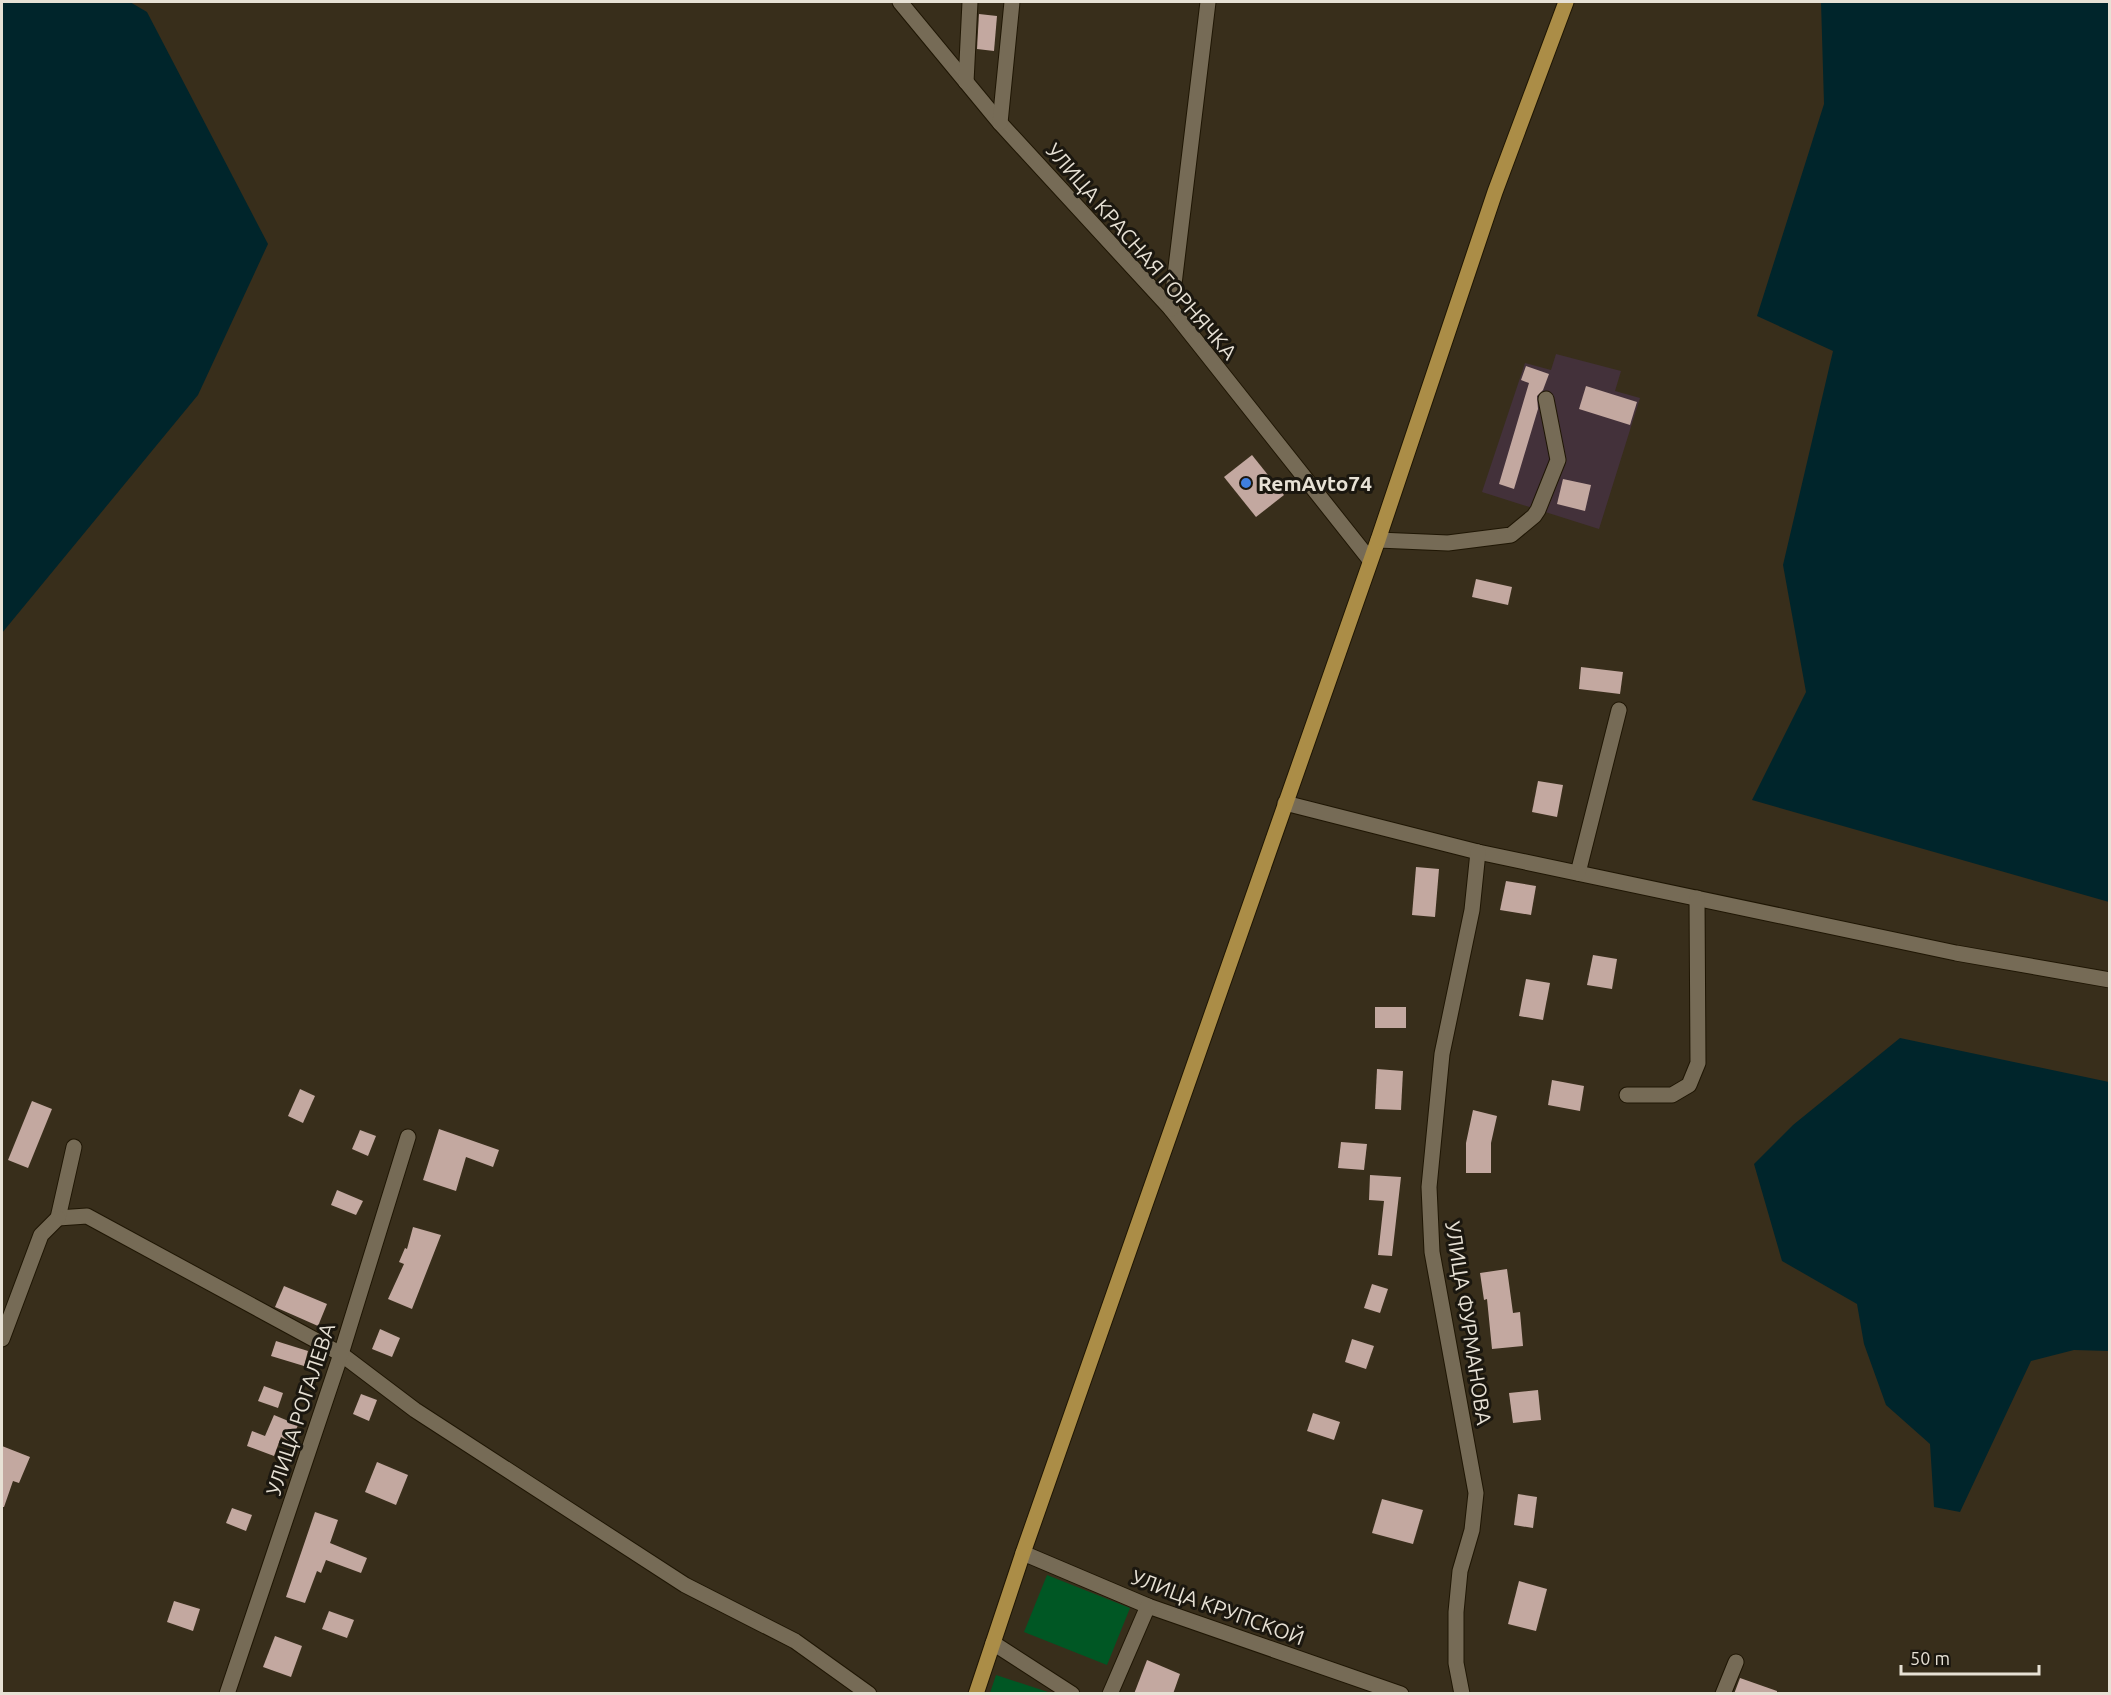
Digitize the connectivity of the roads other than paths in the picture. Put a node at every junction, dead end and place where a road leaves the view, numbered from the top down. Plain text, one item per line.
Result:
1 (900, 2) edge
2 (970, 2) edge
3 (1012, 2) edge
4 (1208, 2) edge
5 (1566, 2) edge
6 (966, 82) junction
7 (1000, 123) junction
8 (1171, 309) junction
9 (1546, 399) dead end
10 (1377, 540) junction
11 (1370, 560) junction
12 (1619, 710) dead end
13 (1285, 803) junction
14 (1478, 852) junction
15 (1578, 873) junction
16 (1697, 898) junction
17 (2109, 980) edge
18 (1627, 1095) dead end
19 (408, 1137) dead end
20 (75, 1147) dead end
21 (58, 1218) junction
22 (2, 1339) edge
23 (341, 1354) junction
24 (1023, 1553) junction
25 (1148, 1606) junction
26 (993, 1643) junction
27 (1736, 1662) dead end
28 (227, 1694) edge
29 (869, 1694) edge
30 (976, 1694) edge
31 (1072, 1694) edge
32 (1110, 1694) edge
33 (1401, 1694) edge
34 (1462, 1694) edge
35 (1724, 1694) edge

1 - 6 street, УЛИЦА КРАСНАЯ ГОРНЯЧКА
2 - 6 street
3 - 7 street
4 - 8 street
5 - 10 main road
6 - 7 street, УЛИЦА КРАСНАЯ ГОРНЯЧКА
7 - 8 street, УЛИЦА КРАСНАЯ ГОРНЯЧКА
8 - 11 street, УЛИЦА КРАСНАЯ ГОРНЯЧКА
9 - 10 street
10 - 11 main road
11 - 13 main road
12 - 15 street
13 - 14 street
13 - 24 main road
14 - 15 street
14 - 34 street, УЛИЦА ФУРМАНОВА
15 - 16 street
16 - 17 street
16 - 18 street
19 - 23 street, УЛИЦА РОГАЛЕВА
20 - 21 street
21 - 22 street
21 - 23 street
23 - 28 street, УЛИЦА РОГАЛЕВА
23 - 29 street
24 - 25 street, УЛИЦА КРУПСКОЙ
24 - 26 main road
25 - 32 street
25 - 33 street, УЛИЦА КРУПСКОЙ
26 - 30 main road
26 - 31 street
27 - 35 street

